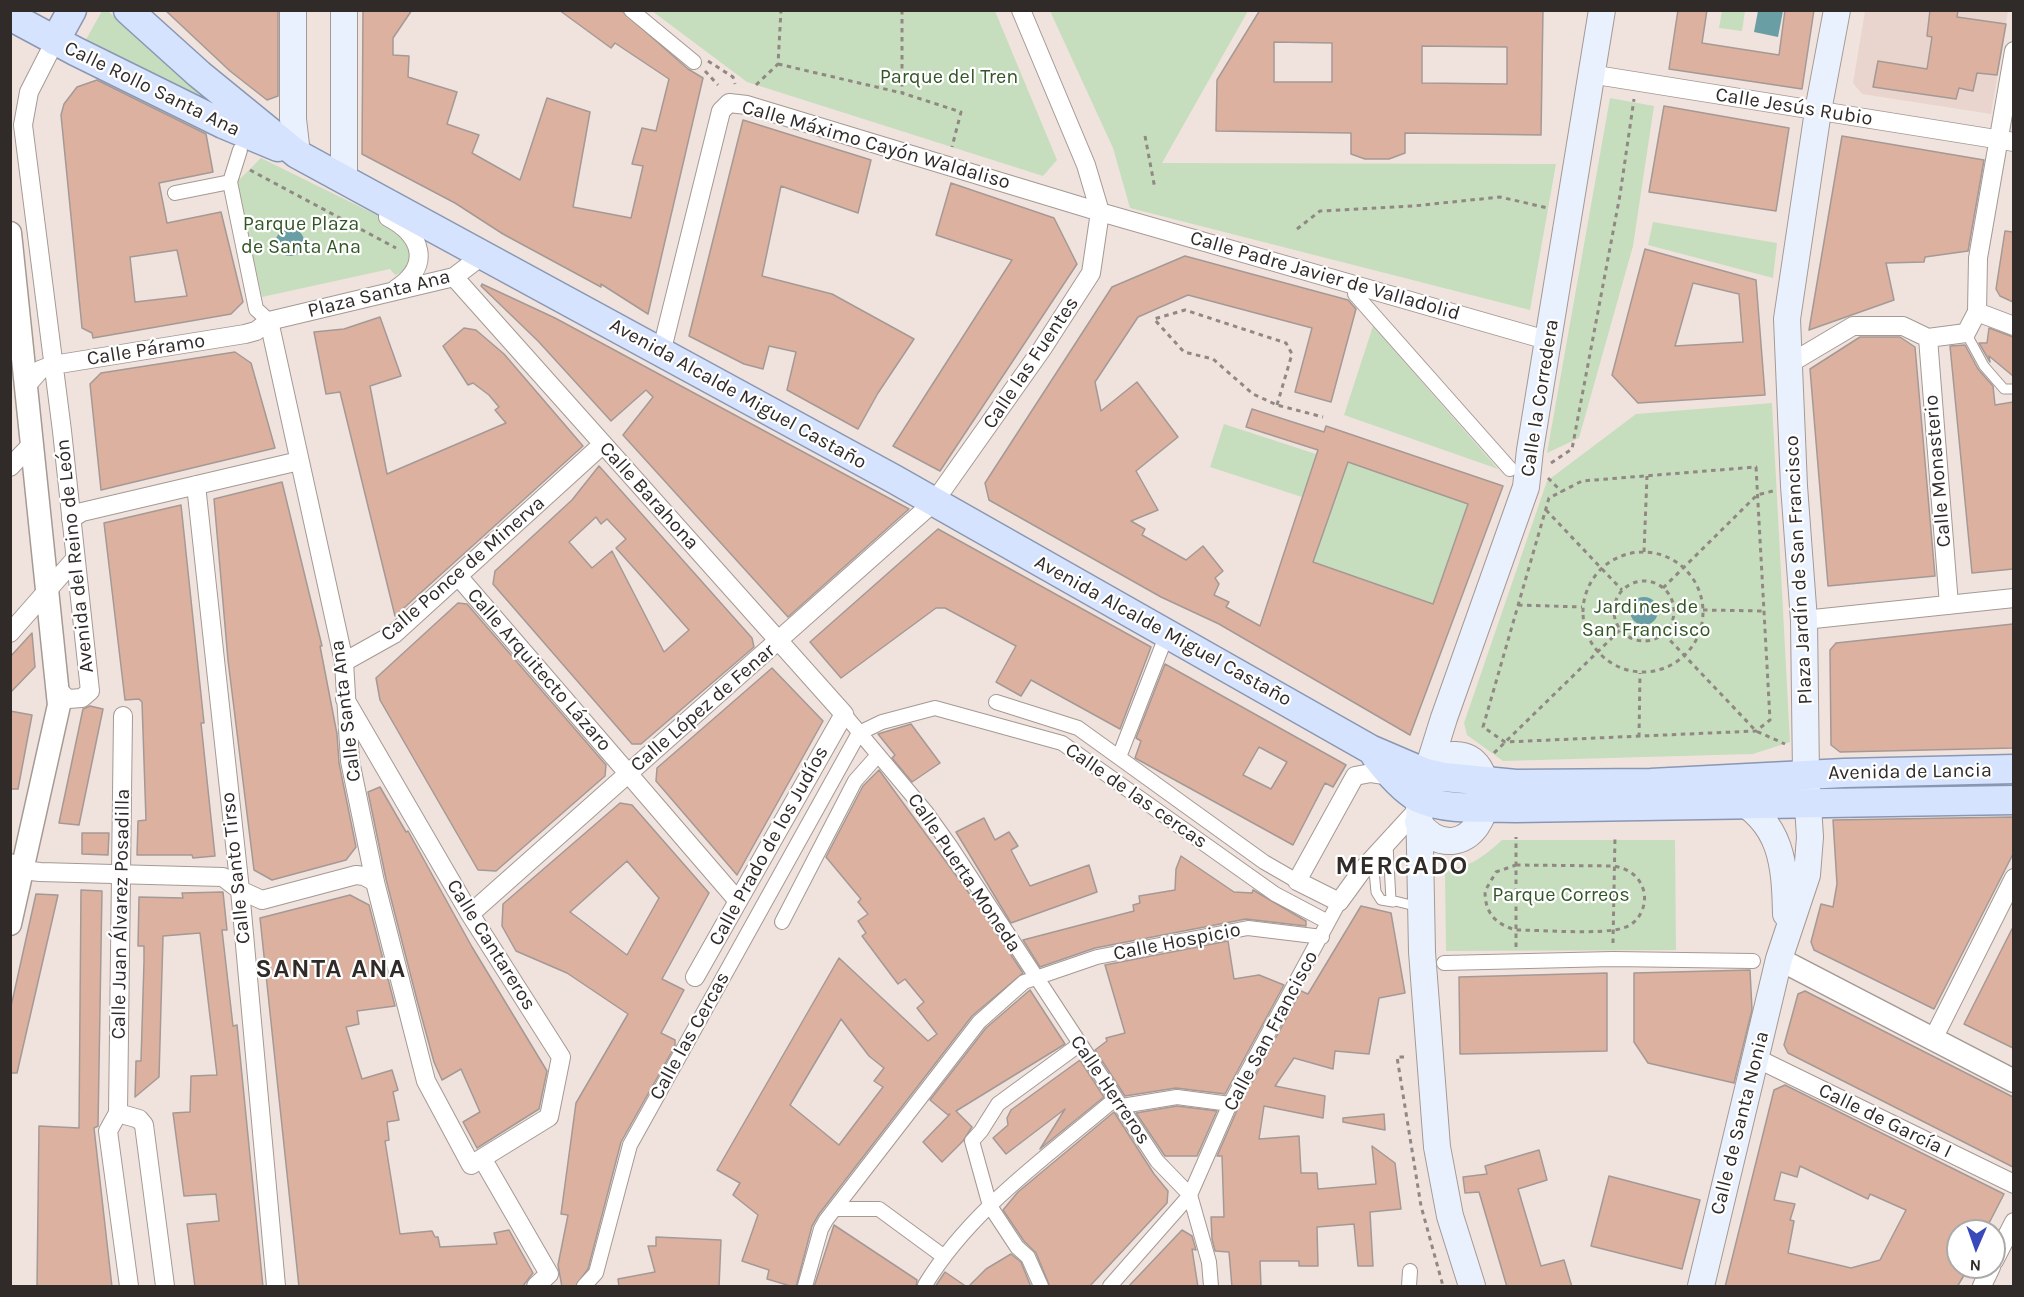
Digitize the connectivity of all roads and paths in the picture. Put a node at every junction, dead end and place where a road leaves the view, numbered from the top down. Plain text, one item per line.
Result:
1 (72, 10) edge
2 (128, 10) edge
3 (293, 10) edge
4 (344, 10) edge
5 (631, 10) edge
6 (781, 10) edge
7 (902, 10) edge
8 (1021, 10) edge
9 (1602, 10) edge
10 (1837, 10) edge
11 (10, 16) edge
12 (56, 41) junction
13 (2013, 51) edge
14 (694, 62) joint
15 (778, 64) junction
16 (1590, 74) junction
17 (715, 80) dead end
18 (735, 84) dead end
19 (718, 85) dead end
20 (756, 85) dead end
21 (902, 93) junction
22 (1634, 97) dead end
23 (1818, 111) junction
24 (1146, 136) dead end
25 (2006, 141) edge
26 (952, 147) dead end
27 (240, 150) dead end
28 (307, 159) junction
29 (235, 164) junction
30 (250, 170) joint
31 (344, 179) junction
32 (230, 183) junction
33 (1155, 189) dead end
34 (175, 193) dead end
35 (1548, 208) dead end
36 (1100, 212) junction
37 (1297, 229) dead end
38 (10, 233) edge
39 (406, 252) dead end
40 (483, 255) junction
41 (40, 263) junction
42 (454, 277) junction
43 (390, 292) junction
44 (14, 294) edge
45 (1355, 294) dead end
46 (1977, 312) junction
47 (269, 321) junction
48 (2013, 326) edge
49 (1966, 333) junction
50 (1928, 338) junction
51 (1550, 340) junction
52 (661, 354) junction
53 (1789, 364) junction
54 (53, 365) junction
55 (27, 385) junction
56 (2013, 389) edge
57 (1277, 405) junction
58 (1323, 417) dead end
59 (33, 443) junction
60 (603, 444) junction
61 (299, 461) junction
62 (1548, 465) dead end
63 (10, 467) edge
64 (1510, 469) dead end
65 (1647, 476) junction
66 (1547, 477) dead end
67 (196, 485) junction
68 (1783, 489) dead end
69 (1562, 492) junction
70 (1757, 495) junction
71 (934, 502) junction
72 (1546, 510) junction
73 (71, 519) junction
74 (1644, 552) junction
75 (62, 565) junction
76 (1683, 568) junction
77 (1600, 569) junction
78 (458, 576) junction
79 (1663, 588) junction
80 (49, 589) junction
81 (1622, 590) junction
82 (2013, 598) edge
83 (1518, 605) junction
84 (1949, 605) junction
85 (1582, 607) junction
86 (1703, 610) junction
87 (1764, 611) junction
88 (1804, 620) junction
89 (1620, 630) junction
90 (10, 633) edge
91 (1167, 634) junction
92 (1664, 634) junction
93 (779, 641) junction
94 (1597, 652) junction
95 (1684, 656) junction
96 (344, 662) junction
97 (1640, 672) junction
98 (59, 691) junction
99 (345, 699) junction
100 (996, 702) dead end
101 (844, 714) junction
102 (123, 716) dead end
103 (1756, 731) junction
104 (859, 733) junction
105 (1639, 737) junction
106 (1505, 742) junction
107 (1786, 744) dead end
108 (1370, 749) junction
109 (879, 756) junction
110 (1119, 757) junction
111 (384, 768) junction
112 (2013, 770) edge
113 (629, 774) junction
114 (1806, 775) junction
115 (1390, 776) junction
116 (353, 782) junction
117 (1486, 782) junction
118 (1704, 782) junction
119 (1420, 800) junction
120 (2013, 800) edge
121 (1808, 804) junction
122 (1749, 805) junction
123 (1516, 837) dead end
124 (1615, 837) dead end
125 (1388, 839) junction
126 (1372, 858) junction
127 (1460, 859) dead end
128 (1516, 865) junction
129 (1614, 866) junction
130 (16, 867) edge
131 (1441, 874) dead end
132 (122, 875) junction
133 (2013, 878) edge
134 (1297, 881) junction
135 (375, 882) junction
136 (240, 890) junction
137 (738, 901) junction
138 (1339, 902) junction
139 (1393, 902) junction
140 (1420, 907) junction
141 (470, 914) junction
142 (782, 922) dead end
143 (1328, 922) junction
144 (10, 924) edge
145 (1516, 930) junction
146 (1614, 930) junction
147 (1786, 932) junction
148 (1322, 937) junction
149 (1779, 959) junction
150 (1516, 961) junction
151 (1753, 961) dead end
152 (1434, 963) junction
153 (695, 977) dead end
154 (1036, 979) junction
155 (1933, 1039) junction
156 (1080, 1044) junction
157 (1404, 1057) dead end
158 (1756, 1058) junction
159 (2013, 1081) edge
160 (1118, 1103) junction
161 (1230, 1104) junction
162 (118, 1113) junction
163 (476, 1161) junction
164 (2013, 1184) edge
165 (1190, 1194) junction
166 (990, 1206) junction
167 (835, 1209) junction
168 (2013, 1222) edge
169 (2006, 1236) edge
170 (943, 1256) junction
171 (1410, 1271) dead end
172 (546, 1282) edge
173 (925, 1285) edge
174 (129, 1287) edge
175 (165, 1287) edge
176 (276, 1287) edge
177 (584, 1287) edge
178 (805, 1287) edge
179 (1041, 1287) edge
180 (1110, 1287) edge
181 (1211, 1287) edge
182 (1409, 1287) edge
183 (1443, 1287) edge
184 (1472, 1287) edge
185 (1701, 1287) edge

1 - 12 main road
2 - 28 main road, Avenida Alcalde Miguel Castaño
3 - 28 main road
4 - 31 main road
5 - 14 street
6 - 15 path
7 - 21 path
8 - 36 street
9 - 16 main road, Calle la Corredera
10 - 23 main road, Plaza Jardín de San Francisco
11 - 12 main road, Calle Rollo Santa Ana
12 - 28 main road, Calle Rollo Santa Ana
12 - 41 street, Avenida del Reino de León
13 - 25 street
14 - 18 path
15 - 20 path
15 - 21 path
16 - 23 street, Calle Jesús Rubio
16 - 51 main road, Calle la Corredera
17 - 19 path
21 - 26 path
22 - 62 path
23 - 25 street, Calle Jesús Rubio
23 - 53 main road, Plaza Jardín de San Francisco
24 - 33 path
25 - 46 street
27 - 29 street, Calle Santa Ana
28 - 31 main road, Avenida Alcalde Miguel Castaño
28 - 43 street
29 - 30 street
29 - 32 street, Calle Santa Ana
30 - 39 path
31 - 40 main road, Avenida Alcalde Miguel Castaño
32 - 34 street
32 - 47 street, Calle Santa Ana
35 - 37 path
36 - 51 street, Calle Padre Javier de Valladolid
36 - 52 street, Calle Máximo Cayón Waldaliso
36 - 71 street, Calle las Fuentes
38 - 44 street, Avenida del Reino de León
40 - 42 street, Plaza Santa Ana
40 - 52 main road, Avenida Alcalde Miguel Castaño
41 - 44 street
41 - 54 street, Avenida del Reino de León
42 - 43 street, Plaza Santa Ana
42 - 60 street, Calle Barahona
43 - 47 street, Plaza Santa Ana
44 - 55 street, Avenida del Reino de León
45 - 64 street
46 - 48 street
46 - 49 street
47 - 54 street, Calle Páramo
47 - 61 street, Calle Santa Ana
49 - 50 street
49 - 56 lane
50 - 53 street
50 - 84 street, Calle Monasterio
51 - 119 main road, Calle la Corredera
52 - 71 main road, Avenida Alcalde Miguel Castaño
53 - 88 main road, Plaza Jardín de San Francisco
54 - 55 street, Calle Páramo
54 - 73 street, Avenida del Reino de León
55 - 59 street, Avenida del Reino de León
57 - 57 path
57 - 58 path
59 - 63 street
59 - 75 street, Avenida del Reino de León
60 - 78 street, Calle Ponce de Minerva
60 - 93 street, Calle Barahona
61 - 67 street
61 - 96 street, Calle Santa Ana
65 - 69 path
65 - 70 path
65 - 74 path
66 - 69 path
67 - 73 street
67 - 136 street, Calle Santo Tirso
68 - 70 path
69 - 72 path
70 - 76 path
70 - 87 path
71 - 91 main road, Avenida Alcalde Miguel Castaño
71 - 93 street, Calle López de Fenar
72 - 77 path
72 - 83 path
73 - 75 street, Avenida del Reino de León
74 - 76 path
74 - 77 path
75 - 80 street, Avenida del Reino de León
75 - 98 street, Avenida del Reino de León
76 - 79 path
76 - 86 path
77 - 81 path
77 - 85 path
78 - 96 street, Calle Ponce de Minerva
78 - 113 street, Calle Arquitecto Lázaro
79 - 81 path
79 - 92 path
80 - 90 street
80 - 98 street, Avenida del Reino de León
81 - 89 path
82 - 84 street
83 - 85 path
83 - 106 path
84 - 88 street
85 - 94 path
86 - 87 path
86 - 95 path
87 - 103 path
88 - 114 main road, Plaza Jardín de San Francisco
89 - 92 path
89 - 94 path
91 - 108 main road, Avenida Alcalde Miguel Castaño
91 - 110 street
92 - 95 path
93 - 101 street, Calle Barahona
93 - 113 street, Calle López de Fenar
94 - 97 path
94 - 106 path
95 - 97 path
95 - 103 path
96 - 99 street, Calle Santa Ana
97 - 105 path
98 - 130 street
99 - 111 street, Calle Cantareros
99 - 116 street, Calle Santa Ana
100 - 110 street
101 - 104 street, Calle Puerta Moneda
101 - 137 street, Calle Prado de los Judíos
102 - 132 street, Calle Juan Álvarez Posadilla
103 - 105 path
103 - 107 path
104 - 109 street, Calle Puerta Moneda
104 - 143 street, Calle de las cercas
104 - 177 street, Calle las Cercas
105 - 106 path
106 - 117 path
108 - 115 main road
108 - 119 main road
109 - 142 street
109 - 154 street, Calle Puerta Moneda
110 - 134 street
111 - 116 street
111 - 141 street, Calle Cantareros
112 - 114 main road, Avenida de Lancia
113 - 137 street, Calle Arquitecto Lázaro
113 - 141 street, Calle López de Fenar
114 - 118 main road
114 - 121 main road, Plaza Jardín de San Francisco
114 - 122 main road
115 - 119 main road
115 - 134 street
116 - 135 street, Calle Santa Ana
117 - 118 main road
117 - 119 main road
117 - 119 main road
117 - 122 main road
118 - 122 main road
119 - 125 street
119 - 140 main road
120 - 121 main road, Avenida de Lancia
121 - 122 main road
121 - 147 main road, Plaza Jardín de San Francisco
122 - 147 main road
123 - 128 path
124 - 129 path
125 - 126 street
125 - 139 lane
126 - 138 street
126 - 139 lane
127 - 131 path
128 - 129 path
128 - 145 path
128 - 145 path
129 - 146 path
129 - 146 path
130 - 132 street
130 - 144 street
132 - 136 street
132 - 162 street, Calle Juan Álvarez Posadilla
133 - 155 street
134 - 138 street
135 - 136 street
135 - 163 street, Calle Santa Ana
136 - 176 street, Calle Santo Tirso
137 - 153 street, Calle Prado de los Judíos
138 - 143 street, Calle San Francisco
139 - 140 lane
140 - 152 main road
141 - 163 street, Calle Cantareros
143 - 148 street, Calle San Francisco
145 - 146 path
145 - 150 path
147 - 149 main road, Calle de Santa Nonia
148 - 154 street, Calle Hospicio
148 - 161 street, Calle San Francisco
149 - 155 street
149 - 158 main road, Calle de Santa Nonia
150 - 151 street
150 - 152 street
152 - 184 main road
154 - 156 street, Calle Herreros
154 - 167 street, Calle Hospicio
155 - 159 street
156 - 160 street, Calle Herreros
156 - 166 street
157 - 183 path
158 - 164 street, Calle de García I
158 - 185 main road, Calle de Santa Nonia
160 - 161 street
160 - 165 street, Calle Herreros
160 - 166 street
161 - 165 street, Calle San Francisco
162 - 174 street
162 - 175 street
163 - 172 street, Calle Santa Ana
165 - 180 street, Calle San Francisco
165 - 181 street
166 - 170 street
166 - 179 street
167 - 170 street
167 - 178 street, Calle Hospicio
168 - 169 street
170 - 173 street
171 - 182 street

